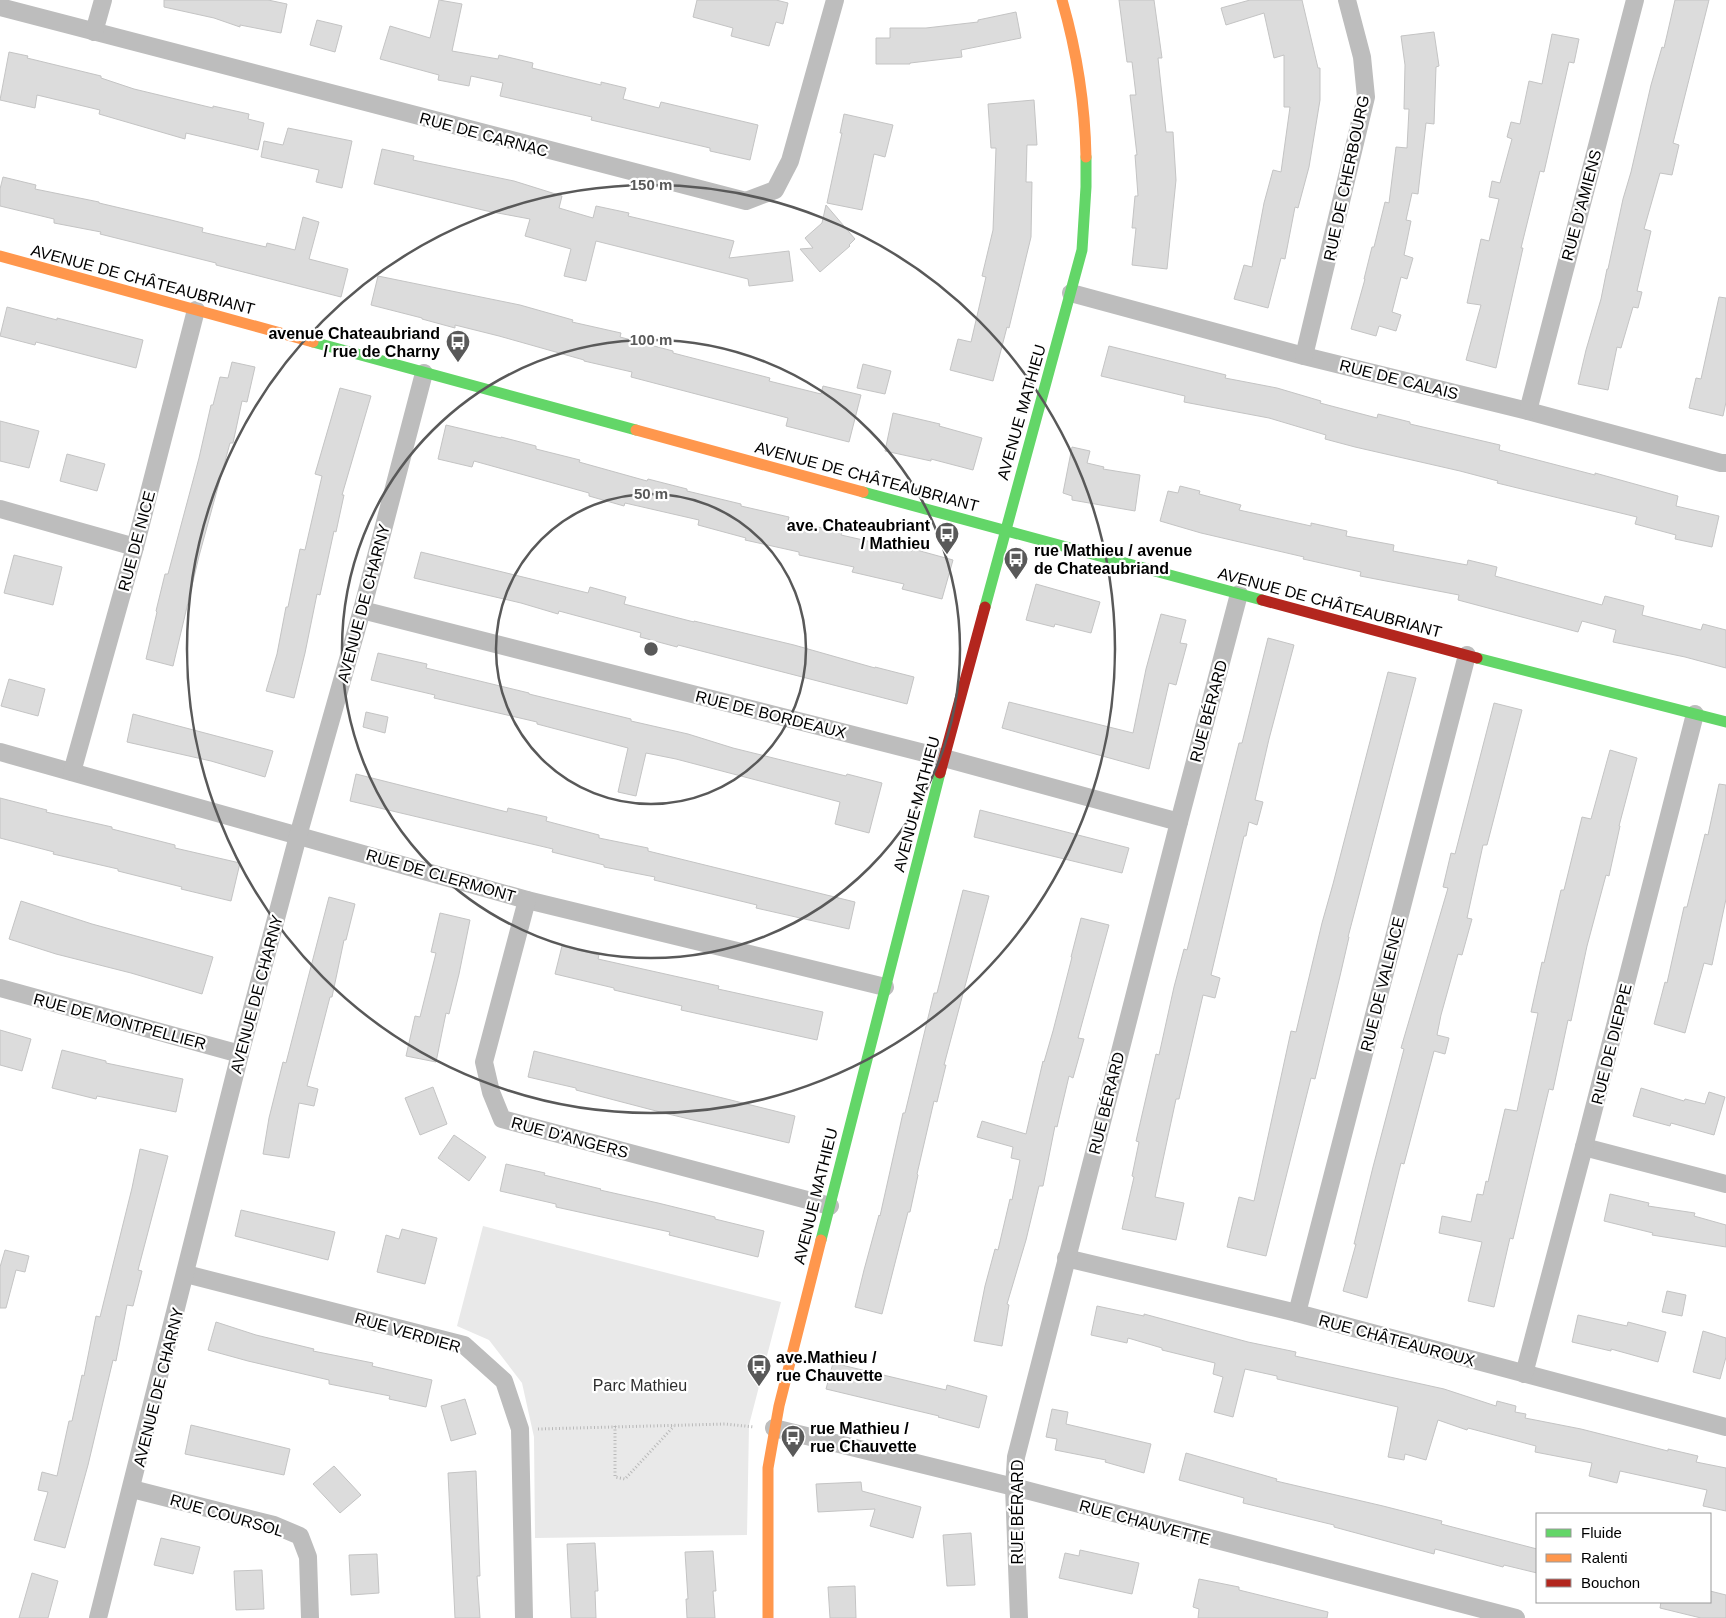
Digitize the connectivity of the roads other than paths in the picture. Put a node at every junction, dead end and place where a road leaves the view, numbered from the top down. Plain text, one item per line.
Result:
1 (103, 0) edge
2 (835, 0) edge
3 (1062, 0) edge
4 (1347, 0) edge
5 (1635, 0) edge
6 (0, 7) edge
7 (94, 32) junction
8 (0, 256) edge
9 (1071, 293) junction
10 (196, 310) junction
11 (1304, 356) junction
12 (424, 373) junction
13 (1528, 411) junction
14 (1726, 463) edge
15 (0, 509) edge
16 (1005, 531) junction
17 (135, 547) junction
18 (1239, 594) junction
19 (362, 610) junction
20 (1467, 656) junction
21 (1696, 714) junction
22 (1726, 722) edge
23 (0, 752) edge
24 (944, 758) junction
25 (72, 772) junction
26 (1179, 822) junction
27 (298, 836) junction
28 (527, 900) junction
29 (885, 987) junction
30 (0, 988) edge
31 (240, 1054) junction
32 (1584, 1147) junction
33 (1726, 1184) edge
34 (830, 1206) junction
35 (1066, 1258) junction
36 (186, 1274) junction
37 (1297, 1313) junction
38 (1524, 1374) junction
39 (1726, 1427) edge
40 (774, 1428) junction
41 (1014, 1487) junction
42 (132, 1489) junction
43 (98, 1618) edge
44 (310, 1618) edge
45 (524, 1618) edge
46 (768, 1618) edge
47 (1018, 1618) edge
48 (1516, 1618) edge

1 - 7 street
2 - 7 street, RUE DE CARNAC
3 - 9 street, AVENUE MATHIEU
4 - 11 street, RUE DE CHERBOURG
5 - 13 street, RUE D'AMIENS
6 - 7 street, RUE DE CARNAC
8 - 10 street, AVENUE DE CHÂTEAUBRIANT
9 - 11 street, RUE DE CALAIS
9 - 16 street, AVENUE MATHIEU
10 - 12 street, AVENUE DE CHÂTEAUBRIANT
10 - 17 street, RUE DE NICE
11 - 13 street, RUE DE CALAIS
12 - 16 street, AVENUE DE CHÂTEAUBRIANT
12 - 19 street, AVENUE DE CHARNY
13 - 14 street, RUE DE CALAIS
15 - 17 street
16 - 18 street, AVENUE DE CHÂTEAUBRIANT
16 - 24 street, AVENUE MATHIEU
17 - 25 street, RUE DE NICE
18 - 20 street, AVENUE DE CHÂTEAUBRIANT
18 - 26 street, RUE BÉRARD
19 - 24 street, RUE DE BORDEAUX
19 - 27 street, AVENUE DE CHARNY
20 - 21 street, AVENUE DE CHÂTEAUBRIANT
20 - 37 street, RUE DE VALENCE
21 - 22 street, AVENUE DE CHÂTEAUBRIANT
21 - 32 street, RUE DE DIEPPE
23 - 25 street, RUE DE CLERMONT
24 - 26 street, RUE DE BORDEAUX
24 - 29 street, AVENUE MATHIEU
25 - 27 street, RUE DE CLERMONT
26 - 35 street, RUE BÉRARD
27 - 28 street, RUE DE CLERMONT
27 - 31 street, AVENUE DE CHARNY
28 - 29 street, RUE DE CLERMONT
28 - 34 street, RUE D'ANGERS
29 - 34 street, AVENUE MATHIEU
30 - 31 street, RUE DE MONTPELLIER
31 - 36 street, AVENUE DE CHARNY
32 - 33 street
32 - 38 street, RUE DE DIEPPE
34 - 40 street, AVENUE MATHIEU
35 - 37 street, RUE CHÂTEAUROUX
35 - 41 street, RUE BÉRARD
36 - 42 street, AVENUE DE CHARNY
36 - 45 street, RUE VERDIER
37 - 38 street, RUE CHÂTEAUROUX
38 - 39 street, RUE CHÂTEAUROUX
40 - 41 street, RUE CHAUVETTE
40 - 46 street, AVENUE MATHIEU
41 - 47 street, RUE BÉRARD
41 - 48 street, RUE CHAUVETTE
42 - 43 street, AVENUE DE CHARNY
42 - 44 street, RUE COURSOL

